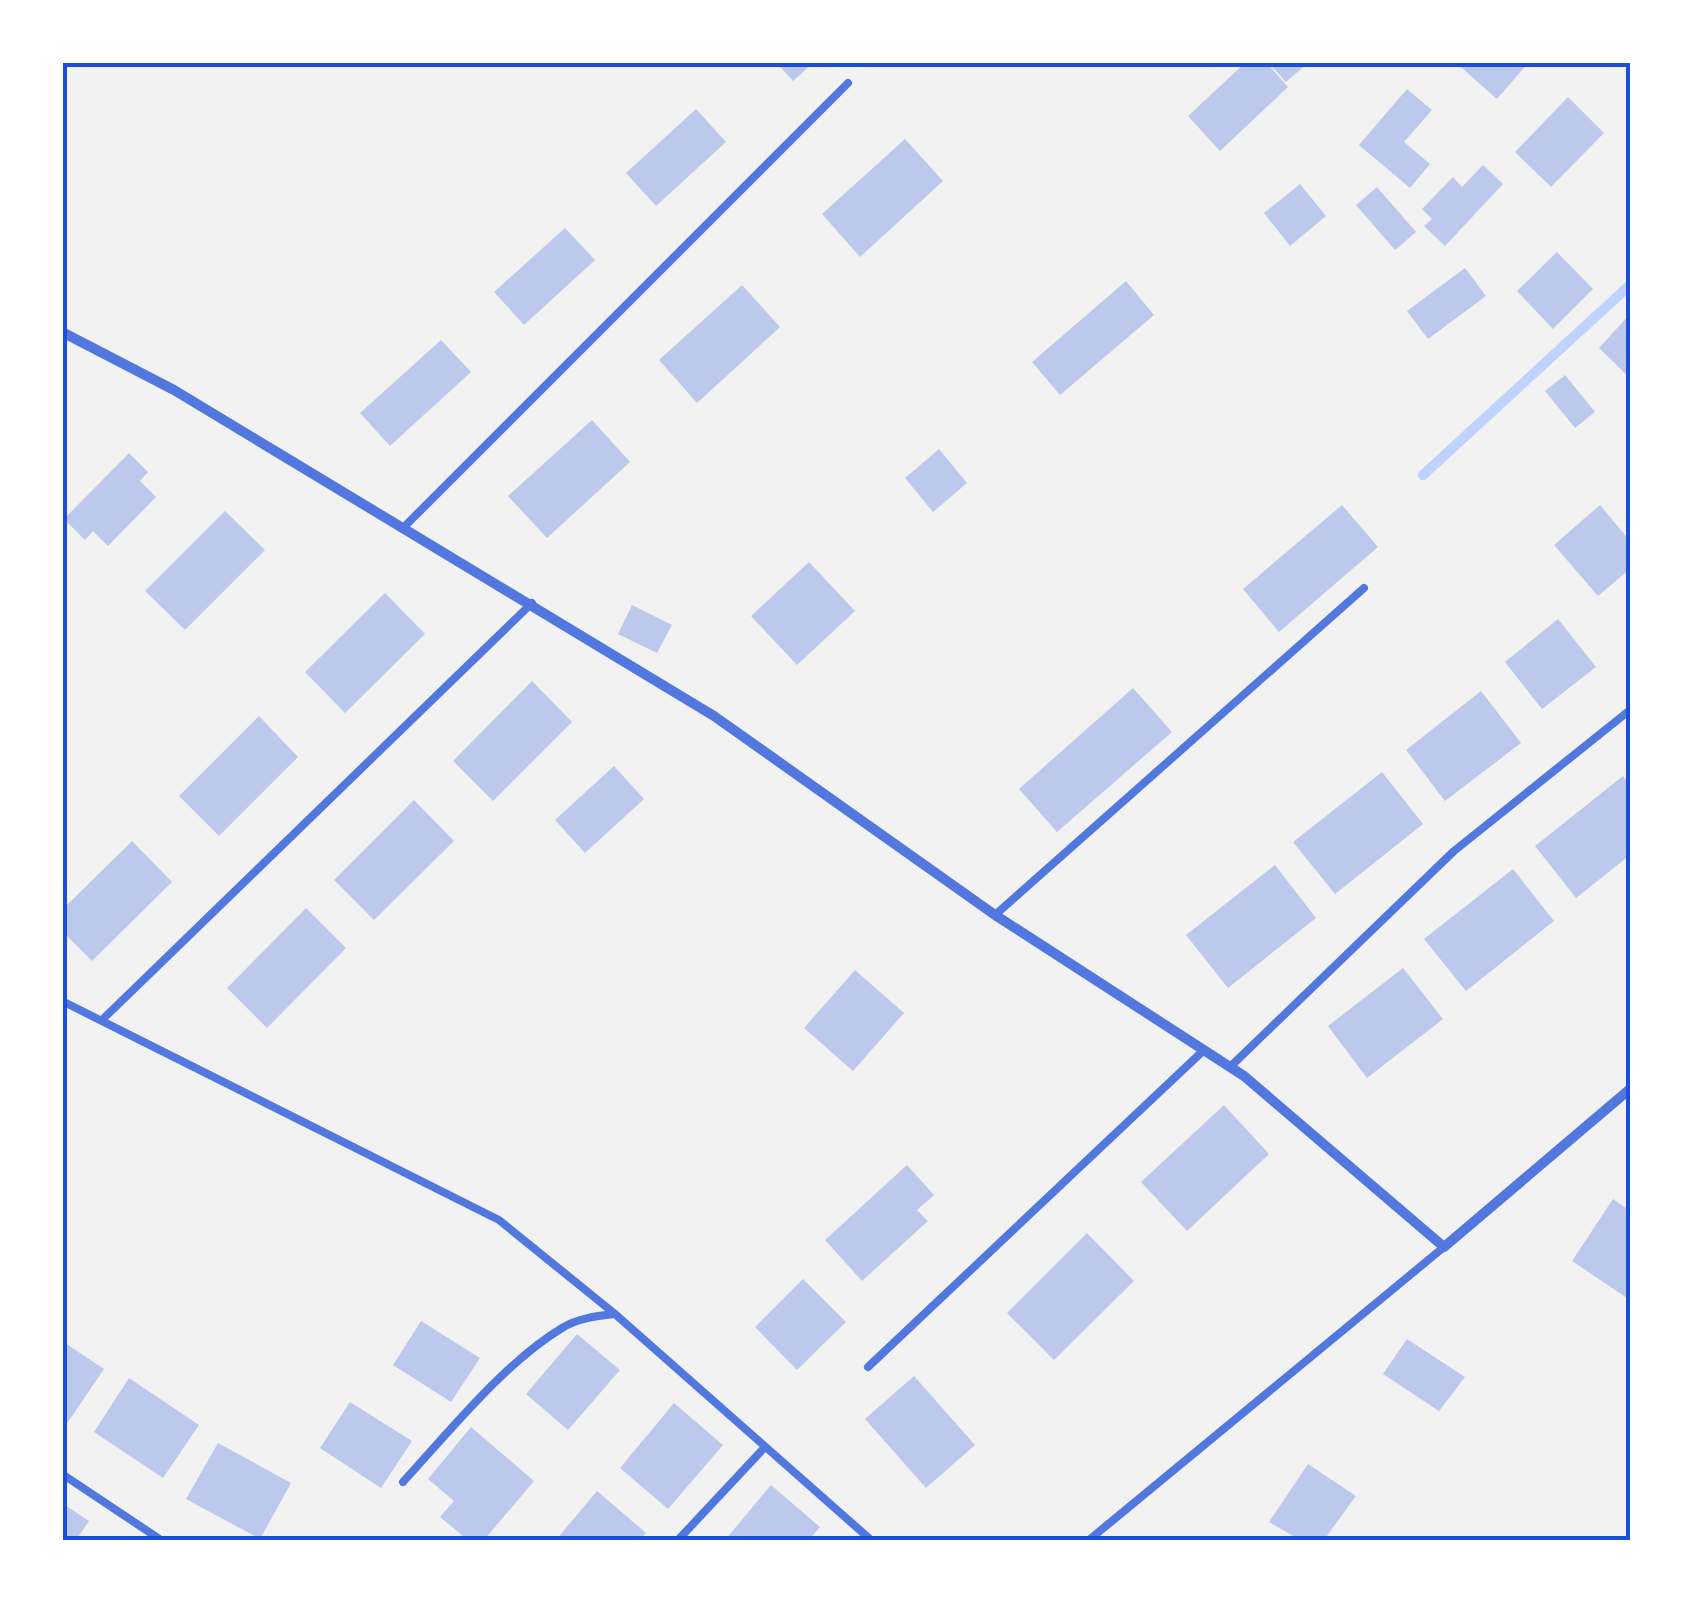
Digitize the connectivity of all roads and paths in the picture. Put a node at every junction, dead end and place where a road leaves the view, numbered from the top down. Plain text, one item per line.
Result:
1 (848, 84) dead end
2 (62, 332) edge
3 (404, 528) junction
4 (1364, 588) dead end
5 (532, 603) junction
6 (1630, 710) edge
7 (995, 914) junction
8 (62, 1001) edge
9 (104, 1019) junction
10 (1204, 1050) junction
11 (1230, 1066) junction
12 (1630, 1088) edge
13 (1444, 1247) junction
14 (615, 1314) junction
15 (868, 1367) dead end
16 (765, 1447) junction
17 (62, 1474) edge
18 (403, 1482) dead end
19 (160, 1540) edge
20 (678, 1540) edge
21 (871, 1540) edge
22 (1090, 1540) edge

1 - 3 lane
2 - 3 street
3 - 5 street
4 - 7 lane
5 - 7 street
5 - 9 lane
6 - 11 lane
7 - 10 street
8 - 9 lane
9 - 14 lane
10 - 11 street
10 - 15 lane
11 - 13 street
12 - 13 street
13 - 22 lane
14 - 16 lane
14 - 18 lane
16 - 20 lane
16 - 21 lane
17 - 19 lane

